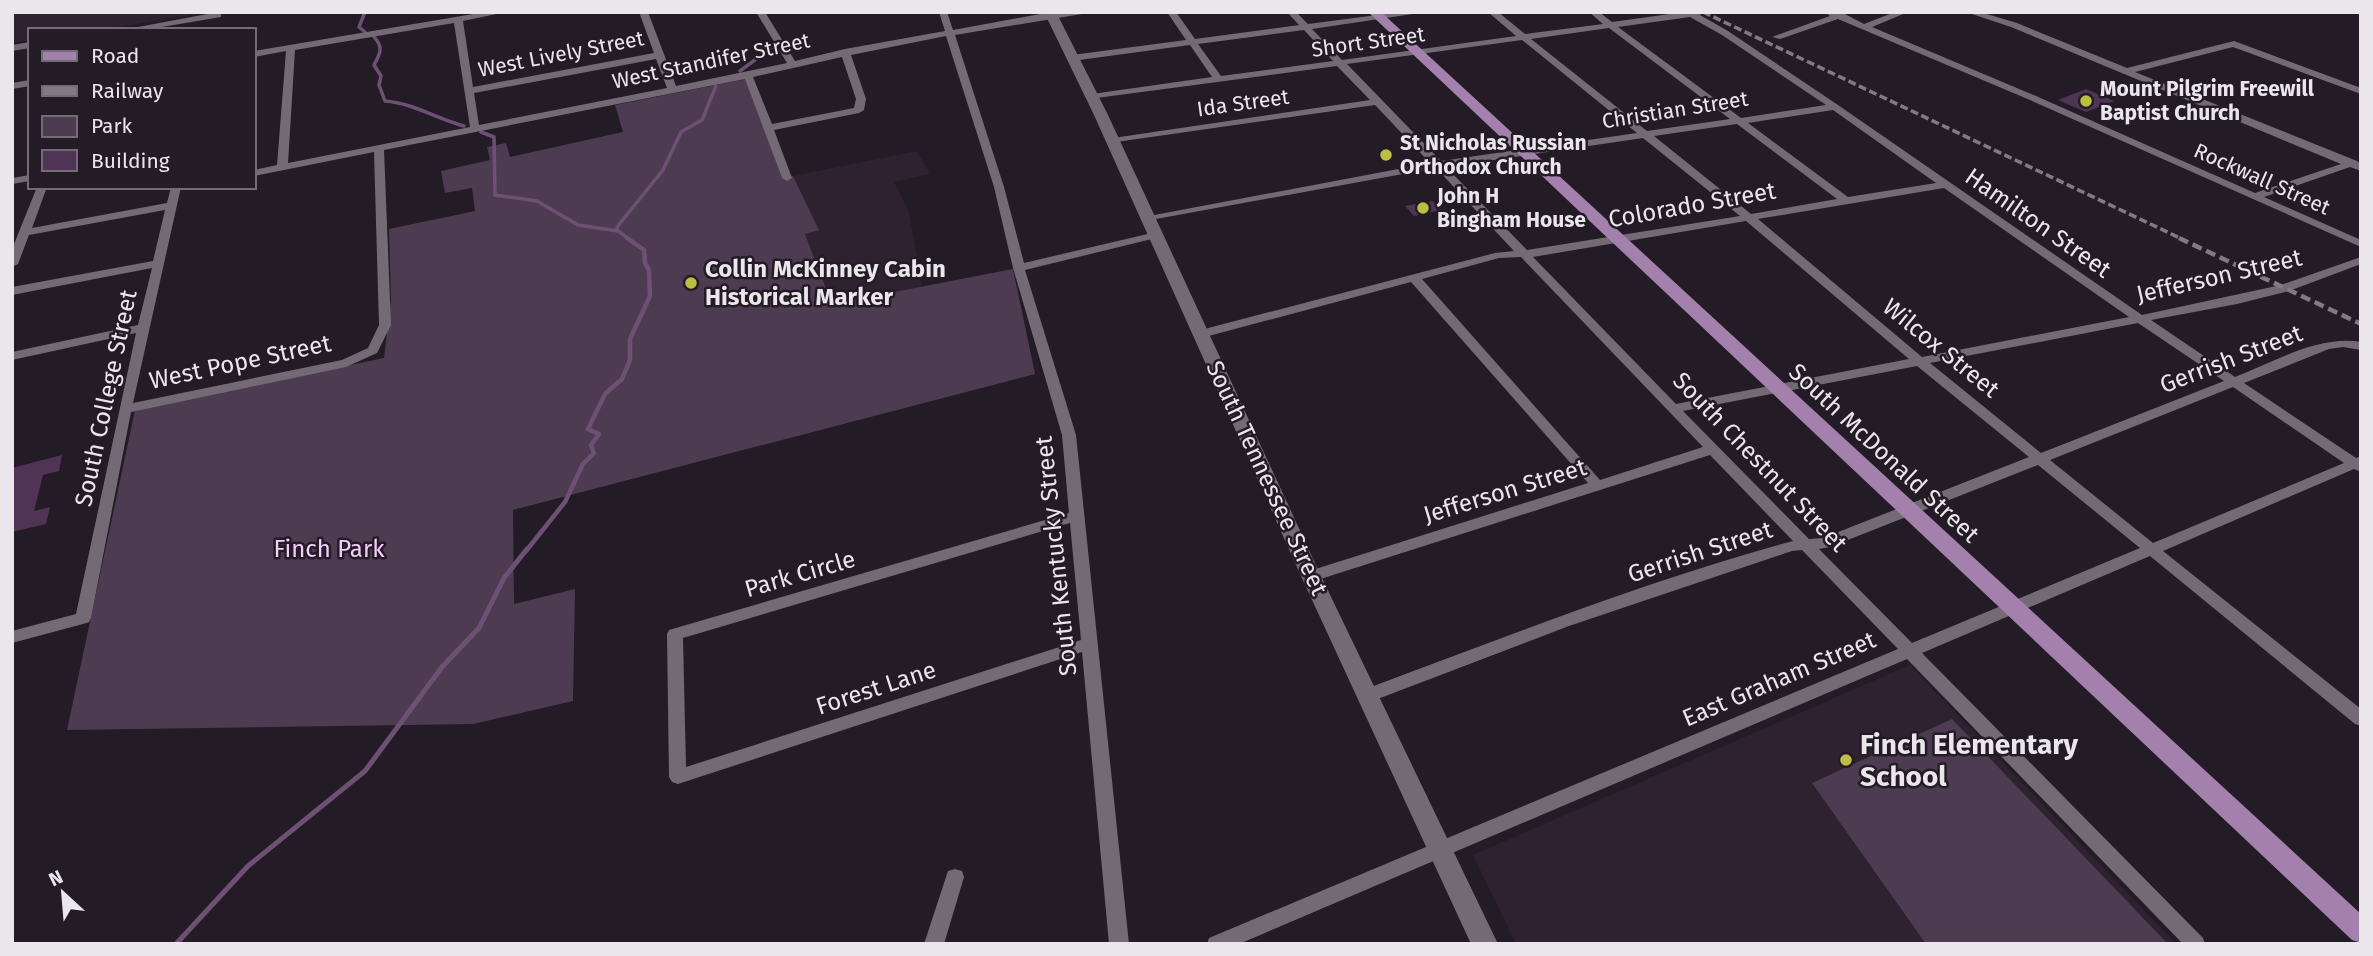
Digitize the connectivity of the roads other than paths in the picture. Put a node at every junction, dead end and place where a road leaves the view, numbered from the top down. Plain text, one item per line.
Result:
1 (502, 12) edge
2 (643, 12) edge
3 (760, 12) edge
4 (943, 12) edge
5 (1090, 12) edge
6 (1171, 12) edge
7 (1291, 12) edge
8 (1422, 12) edge
9 (1492, 12) edge
10 (1593, 12) edge
11 (1703, 12) edge
12 (1829, 12) edge
13 (1904, 12) edge
14 (1970, 12) edge
15 (219, 14) edge
16 (1051, 14) edge
17 (1690, 14) junction
18 (1377, 15) edge
19 (1840, 15) junction
20 (458, 19) junction
21 (1609, 25) junction
22 (1866, 26) junction
23 (1304, 27) junction
24 (138, 28) edge
25 (949, 33) junction
26 (1522, 37) junction
27 (1777, 37) dead end
28 (1193, 43) junction
29 (291, 48) junction
30 (845, 52) junction
31 (1417, 53) junction
32 (256, 54) edge
33 (660, 55) junction
34 (1072, 58) junction
35 (1339, 63) junction
36 (793, 65) junction
37 (2126, 71) junction
38 (748, 75) junction
39 (1219, 80) junction
40 (673, 90) junction
41 (470, 91) junction
42 (2361, 91) edge
43 (1092, 97) junction
44 (1379, 103) junction
45 (1835, 107) junction
46 (1737, 119) junction
47 (769, 128) junction
48 (475, 129) junction
49 (1642, 134) junction
50 (1113, 141) junction
51 (379, 148) junction
52 (1524, 152) junction
53 (2357, 164) edge
54 (1437, 166) junction
55 (282, 167) junction
56 (256, 173) edge
57 (787, 178) dead end
58 (1947, 184) junction
59 (41, 189) edge
60 (177, 189) edge
61 (2254, 197) junction
62 (1845, 200) junction
63 (172, 205) junction
64 (1747, 216) junction
65 (1152, 227) junction
66 (24, 233) junction
67 (1619, 240) junction
68 (2361, 244) edge
69 (15, 252) edge
70 (1523, 254) junction
71 (2361, 260) edge
72 (159, 263) junction
73 (12, 264) edge
74 (1019, 268) junction
75 (1415, 279) junction
76 (12, 291) edge
77 (2138, 318) junction
78 (144, 328) junction
79 (1201, 334) junction
80 (2361, 346) edge
81 (12, 356) edge
82 (1918, 360) junction
83 (2235, 383) junction
84 (1778, 389) junction
85 (125, 409) junction
86 (1673, 409) junction
87 (1713, 449) junction
88 (2040, 459) junction
89 (2359, 464) edge
90 (1598, 486) junction
91 (1910, 511) junction
92 (1076, 516) junction
93 (1807, 545) junction
94 (2151, 549) junction
95 (1311, 576) junction
96 (2014, 607) junction
97 (12, 637) edge
98 (1088, 644) junction
99 (1908, 650) junction
100 (1369, 695) junction
101 (2358, 714) edge
102 (678, 778) joint
103 (1440, 847) junction
104 (955, 877) dead end
105 (2361, 931) edge
106 (934, 944) edge
107 (1119, 944) edge
108 (1216, 944) edge
109 (1485, 944) edge
110 (2196, 944) edge

1 - 20 street
2 - 33 street
3 - 36 street
4 - 25 street, South Kentucky Street
5 - 16 street, West Standifer Street
6 - 28 street
7 - 23 street, South Chestnut Street
8 - 18 street
9 - 26 street, Wilcox Street
10 - 21 street
11 - 17 street
12 - 19 street, Rockwall Street
13 - 22 street
14 - 37 street
15 - 24 street
16 - 25 street, West Standifer Street
16 - 34 street, South Tennessee Street
17 - 21 street, Short Street
17 - 45 street, Hamilton Street
18 - 23 street
18 - 31 main road, South McDonald Street
19 - 22 street, Rockwall Street
19 - 27 street
20 - 29 street
20 - 41 street
21 - 26 street, Short Street
21 - 46 street
22 - 61 street, Rockwall Street
23 - 28 street
23 - 35 street, South Chestnut Street
25 - 30 street, West Standifer Street
25 - 74 street, South Kentucky Street
26 - 31 street, Short Street
26 - 49 street, Wilcox Street
28 - 34 street
28 - 39 street
29 - 32 street
29 - 55 street
30 - 36 street, West Standifer Street
30 - 47 street
31 - 35 street, Short Street
31 - 52 main road, South McDonald Street
33 - 40 street
33 - 41 street, West Lively Street
34 - 43 street, South Tennessee Street
35 - 39 street, Short Street
35 - 44 street, South Chestnut Street
36 - 38 street, West Standifer Street
37 - 42 street
37 - 53 street
38 - 40 street, West Standifer Street
38 - 47 street
39 - 43 street, Short Street
40 - 48 street, West Standifer Street
41 - 48 street
43 - 50 street, South Tennessee Street
44 - 50 street, Ida Street
44 - 54 street, South Chestnut Street
45 - 46 street, Christian Street
45 - 58 street, Hamilton Street
46 - 49 street, Christian Street
46 - 62 street
47 - 57 street
48 - 51 street, West Standifer Street
49 - 52 street, Christian Street
49 - 64 street, Wilcox Street
50 - 65 street, South Tennessee Street
51 - 55 street, West Standifer Street
51 - 85 street, West Pope Street
52 - 54 street, Christian Street
52 - 67 main road, South McDonald Street
53 - 61 street
54 - 65 street, Christian Street
54 - 70 street, South Chestnut Street
55 - 56 street, West Standifer Street
58 - 62 street, Colorado Street
58 - 77 street, Hamilton Street
59 - 66 street
60 - 63 street, South College Street
61 - 68 street, Rockwall Street
62 - 64 street, Colorado Street
63 - 66 street
63 - 72 street, South College Street
64 - 67 street, Colorado Street
64 - 82 street, Wilcox Street
65 - 74 street, Christian Street
65 - 79 street, South Tennessee Street
66 - 69 street
67 - 70 street, Colorado Street
67 - 84 main road, South McDonald Street
69 - 73 street
70 - 75 street, Colorado Street
70 - 86 street, South Chestnut Street
71 - 77 street, Jefferson Street
72 - 76 street
72 - 78 street, South College Street
74 - 92 street, South Kentucky Street
75 - 79 street, Colorado Street
75 - 90 street
77 - 82 street, Jefferson Street
77 - 83 street, Hamilton Street
78 - 81 street
78 - 85 street, South College Street
79 - 95 street, South Tennessee Street
80 - 83 street, Gerrish Street
82 - 84 street, Jefferson Street
82 - 88 street, Wilcox Street
83 - 88 street, Gerrish Street
83 - 89 street, Hamilton Street
84 - 86 street, Jefferson Street
84 - 91 main road, South McDonald Street
85 - 97 street, South College Street
86 - 87 street, South Chestnut Street
87 - 90 street, Jefferson Street
87 - 93 street, South Chestnut Street
88 - 91 street, Gerrish Street
88 - 94 street, Wilcox Street
89 - 94 street, East Graham Street
90 - 95 street, Jefferson Street
91 - 93 street, Gerrish Street
91 - 96 main road, South McDonald Street
92 - 98 street, South Kentucky Street
92 - 102 street, Park Circle
93 - 99 street, South Chestnut Street
93 - 100 street, Gerrish Street
94 - 96 street, East Graham Street
94 - 101 street, Wilcox Street
95 - 100 street, South Tennessee Street
96 - 99 street, East Graham Street
96 - 105 main road, South McDonald Street
98 - 102 street, Forest Lane
98 - 107 street, South Kentucky Street
99 - 103 street, East Graham Street
99 - 110 street, South Chestnut Street
100 - 103 street, South Tennessee Street
103 - 108 street, East Graham Street
103 - 109 street, South Tennessee Street
104 - 106 street

